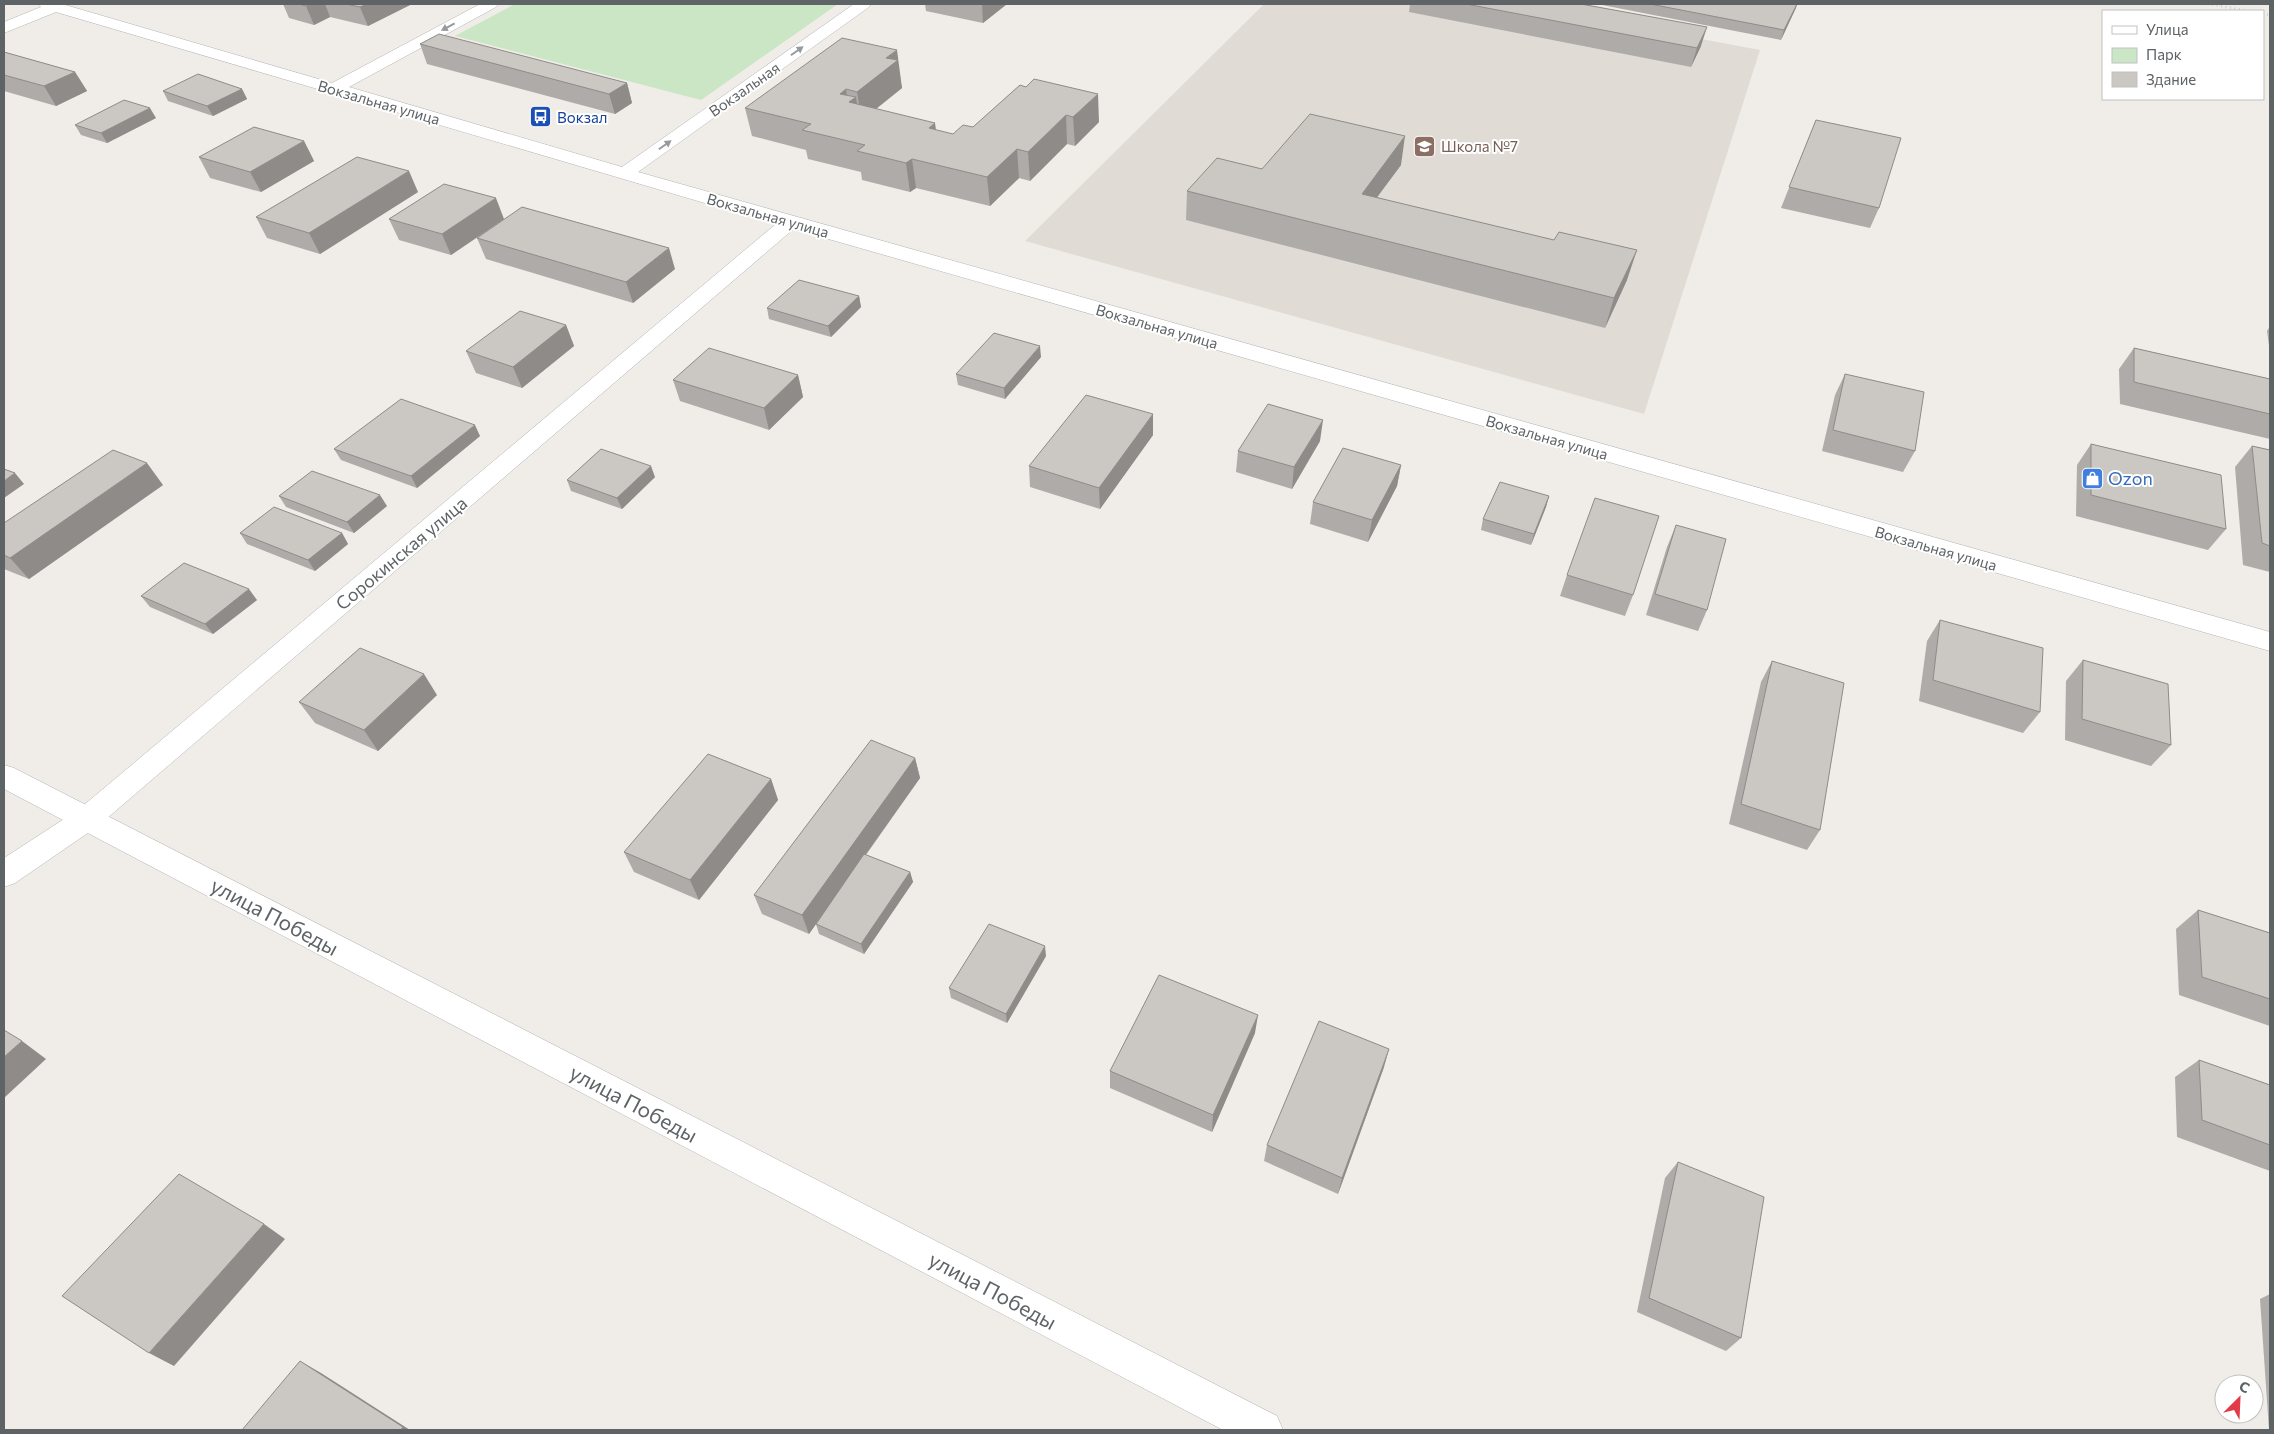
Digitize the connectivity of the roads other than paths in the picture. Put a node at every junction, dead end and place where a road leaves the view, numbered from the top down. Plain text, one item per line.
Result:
1 (491, 4) edge
2 (864, 4) edge
3 (50, 5) edge
4 (4, 28) edge
5 (333, 89) junction
6 (625, 174) junction
7 (790, 222) junction
8 (2270, 642) edge
9 (4, 776) edge
10 (88, 818) junction
11 (4, 874) edge
12 (1264, 1430) edge

1 -> 5 street
6 -> 2 street, Вокзальная
3 - 4 street
3 - 5 street, Вокзальная улица
5 - 6 street, Вокзальная улица
6 - 7 street, Вокзальная улица
7 - 8 street, Вокзальная улица
7 - 10 street, Сорокинская улица
9 - 10 street, улица Победы
10 - 11 street, Сорокинская улица
10 - 12 street, улица Победы

